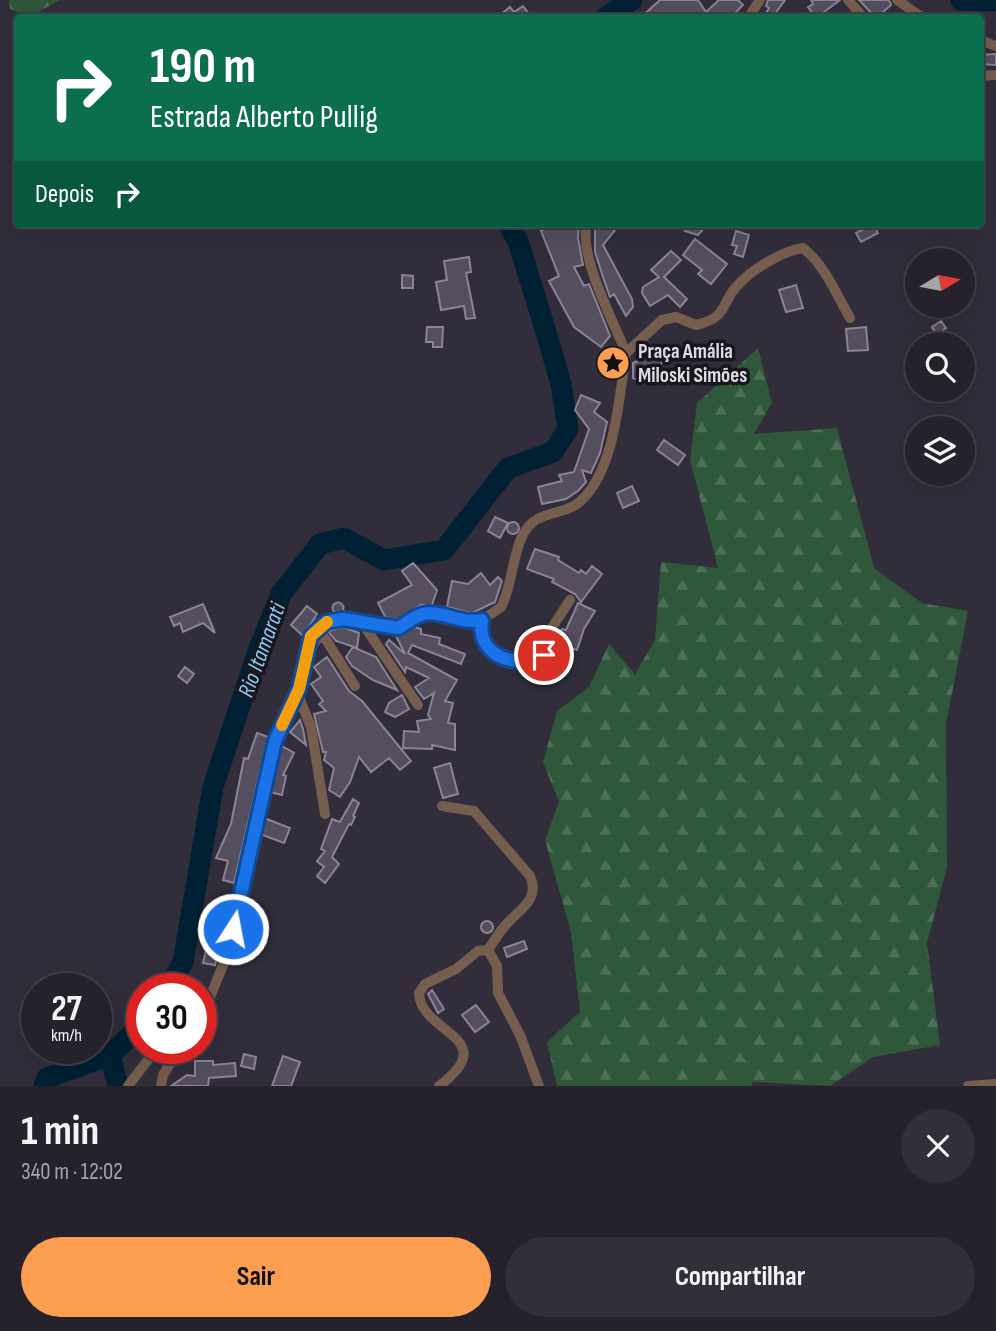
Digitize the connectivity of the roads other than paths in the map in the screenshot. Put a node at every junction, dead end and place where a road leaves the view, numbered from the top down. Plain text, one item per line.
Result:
1 (848, 0) edge
2 (897, 0) edge
3 (860, 14) edge
4 (917, 14) edge
5 (587, 228) edge
6 (850, 318) dead end
7 (626, 353) junction
8 (570, 600) dead end
9 (360, 620) junction
10 (482, 620) junction
11 (355, 686) dead end
12 (300, 700) junction
13 (418, 705) dead end
14 (275, 741) junction
15 (442, 806) dead end
16 (325, 814) dead end
17 (488, 950) junction
18 (217, 979) edge
19 (145, 1064) edge
20 (170, 1064) edge
21 (996, 1084) edge
22 (128, 1086) edge
23 (161, 1086) edge
24 (439, 1086) edge
25 (539, 1086) edge
26 (968, 1086) edge

1 - 3 street
2 - 4 street
5 - 7 street
6 - 7 street
7 - 10 street
8 - 10 street
9 - 10 street
9 - 13 street
9 - 14 street
11 - 12 street
12 - 14 street
12 - 16 street
14 - 18 street
15 - 17 street
17 - 24 street
17 - 25 street
19 - 22 street
20 - 23 street
21 - 26 street

